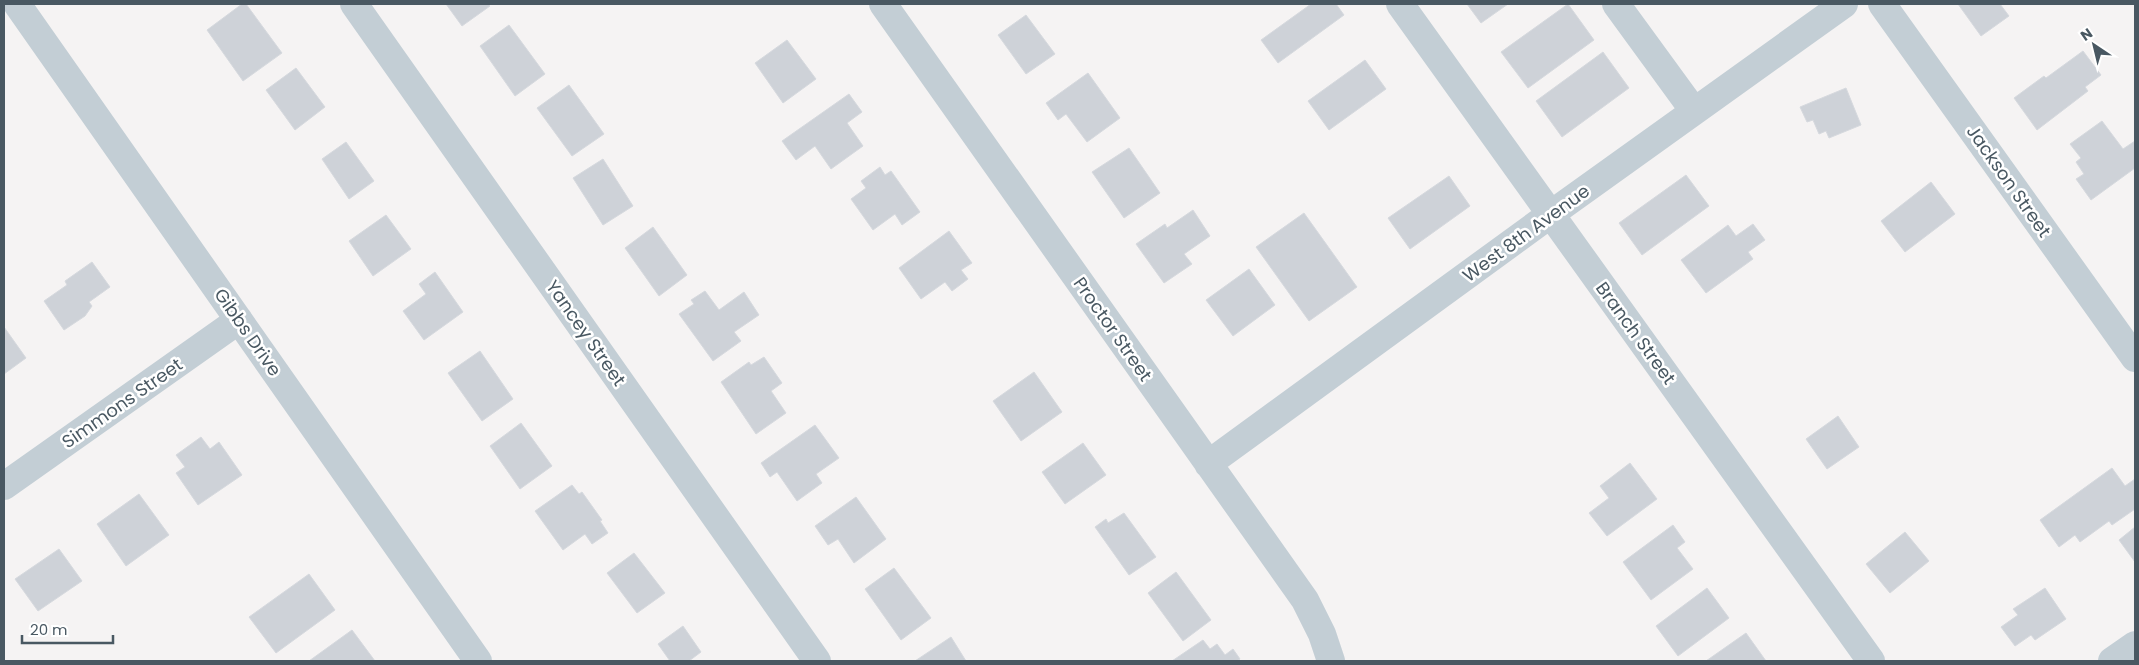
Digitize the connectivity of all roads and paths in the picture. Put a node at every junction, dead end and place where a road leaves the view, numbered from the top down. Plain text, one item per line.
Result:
1 (17, 4) edge
2 (354, 4) edge
3 (883, 4) edge
4 (1400, 4) edge
5 (1616, 4) edge
6 (1844, 4) edge
7 (1882, 4) edge
8 (1694, 111) junction
9 (1551, 214) junction
10 (240, 320) junction
11 (2135, 358) edge
12 (1208, 464) junction
13 (4, 486) edge
14 (2135, 645) edge
15 (478, 661) edge
16 (817, 661) edge
17 (1331, 661) edge
18 (1871, 661) edge
19 (2112, 661) edge

1 - 10 street, Gibbs Drive
2 - 16 street, Yancey Street
3 - 12 street, Proctor Street
4 - 9 street, Branch Street
5 - 8 street
6 - 8 street, West 8th Avenue
7 - 11 street, Jackson Street
8 - 9 street, West 8th Avenue
9 - 12 street, West 8th Avenue
9 - 18 street, Branch Street
10 - 13 street, Simmons Street
10 - 15 street, Gibbs Drive
12 - 17 street, Proctor Street
14 - 19 street

